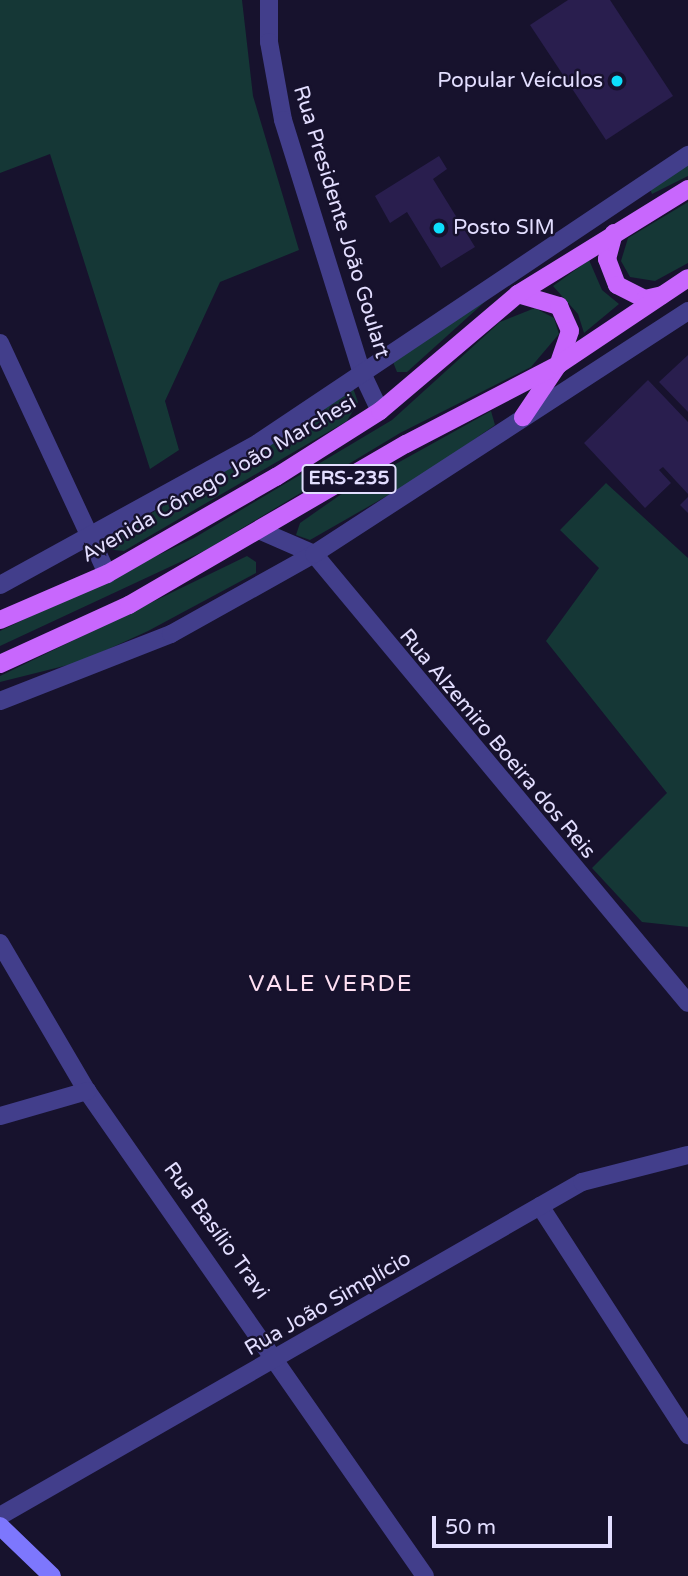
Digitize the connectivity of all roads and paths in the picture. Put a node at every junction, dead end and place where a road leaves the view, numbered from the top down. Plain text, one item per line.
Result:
1 (269, 0) edge
2 (688, 155) edge
3 (688, 189) edge
4 (614, 233) junction
5 (688, 278) edge
6 (680, 290) edge
7 (518, 294) junction
8 (688, 311) edge
9 (0, 343) edge
10 (558, 365) junction
11 (362, 373) junction
12 (380, 411) junction
13 (523, 417) junction
14 (261, 531) junction
15 (91, 539) junction
16 (314, 554) junction
17 (107, 574) junction
18 (0, 585) edge
19 (0, 620) edge
20 (0, 664) edge
21 (0, 701) edge
22 (0, 943) edge
23 (688, 1003) edge
24 (87, 1091) junction
25 (0, 1116) edge
26 (688, 1155) edge
27 (540, 1206) junction
28 (280, 1360) junction
29 (688, 1435) edge
30 (0, 1516) edge
31 (0, 1526) edge
32 (47, 1573) edge
33 (425, 1576) edge

1 - 11 street, Rua Presidente João Goulart
2 - 11 street, Avenida Cônego João Marchesi
3 - 4 main road, Avenida Cônego João Marchesi / ERS-235
4 - 6 main road
4 - 7 main road, Avenida Cônego João Marchesi / ERS-235
5 - 6 main road, ERS-235
6 - 10 main road, ERS-235
7 - 10 main road
7 - 12 main road, Avenida Cônego João Marchesi / ERS-235
8 - 13 street
9 - 15 street
10 - 13 main road
10 - 14 main road, ERS-235
11 - 12 street, Rua Presidente João Goulart
11 - 15 street, Avenida Cônego João Marchesi
12 - 17 main road, Avenida Cônego João Marchesi / ERS-235
13 - 16 street
14 - 16 street, Rua Alzemiro Boeira dos Reis
14 - 20 main road, ERS-235
15 - 17 street
15 - 18 street, Avenida Cônego João Marchesi
16 - 21 street
16 - 23 street, Rua Alzemiro Boeira dos Reis
17 - 19 main road, Avenida Cônego João Marchesi / ERS-235
22 - 24 street, Rua Basílio Travi
24 - 25 street
24 - 28 street, Rua Basílio Travi
26 - 27 street, Rua João Simplício
27 - 28 street, Rua João Simplício
27 - 29 street
28 - 30 street, Rua João Simplício
28 - 33 street, Rua Basílio Travi
31 - 32 main road

